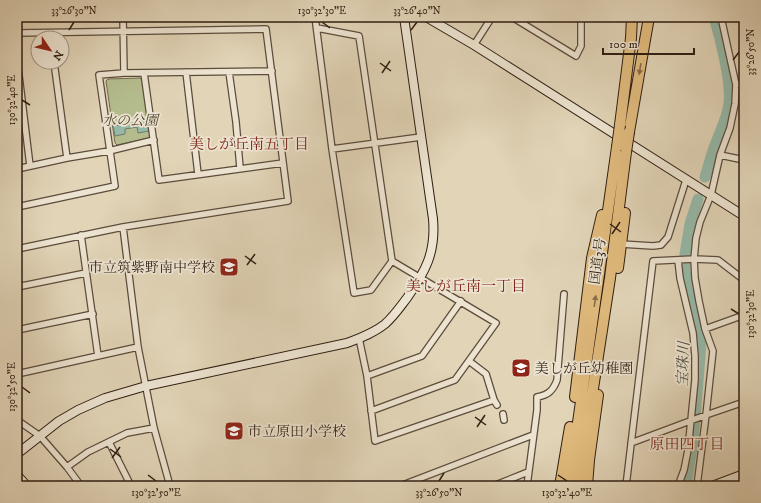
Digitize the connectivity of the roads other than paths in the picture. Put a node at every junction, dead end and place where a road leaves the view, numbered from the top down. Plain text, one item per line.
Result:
1 (123, 17) edge
2 (315, 17) edge
3 (404, 17) edge
4 (426, 17) edge
5 (492, 17) edge
6 (512, 17) edge
7 (581, 17) edge
8 (632, 17) edge
9 (650, 17) edge
10 (720, 17) edge
11 (317, 28) junction
12 (123, 30) junction
13 (17, 33) edge
14 (30, 34) edge
15 (70, 34) edge
16 (474, 46) junction
17 (17, 59) edge
18 (55, 70) edge
19 (272, 71) junction
20 (186, 72) junction
21 (229, 72) junction
22 (124, 73) junction
23 (144, 73) junction
24 (744, 83) edge
25 (736, 85) junction
26 (421, 137) junction
27 (154, 140) junction
28 (374, 143) junction
29 (332, 149) junction
30 (109, 151) junction
31 (720, 155) junction
32 (67, 158) junction
33 (744, 160) edge
34 (283, 163) junction
35 (624, 165) junction
36 (30, 166) junction
37 (240, 168) junction
38 (17, 169) edge
39 (198, 174) junction
40 (686, 180) junction
41 (611, 184) junction
42 (711, 195) junction
43 (17, 207) edge
44 (744, 216) edge
45 (123, 227) junction
46 (81, 235) junction
47 (621, 244) junction
48 (17, 249) edge
49 (694, 258) junction
50 (678, 260) junction
51 (392, 261) junction
52 (86, 272) junction
53 (422, 277) junction
54 (744, 280) edge
55 (17, 287) edge
56 (564, 294) dead end
57 (461, 300) junction
58 (93, 314) junction
59 (744, 314) edge
60 (705, 329) junction
61 (17, 330) edge
62 (359, 338) junction
63 (138, 347) junction
64 (98, 356) junction
65 (470, 361) junction
66 (17, 374) edge
67 (367, 376) junction
68 (593, 381) junction
69 (146, 386) junction
70 (744, 402) edge
71 (371, 411) junction
72 (706, 415) junction
73 (17, 420) edge
74 (690, 421) junction
75 (154, 428) junction
76 (533, 435) junction
77 (40, 436) junction
78 (109, 442) junction
79 (631, 443) junction
80 (17, 454) edge
81 (67, 467) junction
82 (528, 472) junction
83 (744, 474) edge
84 (17, 475) edge
85 (27, 486) edge
86 (81, 486) edge
87 (131, 486) edge
88 (170, 486) edge
89 (400, 486) edge
90 (493, 486) edge
91 (526, 486) edge
92 (560, 486) edge
93 (569, 486) edge
94 (578, 486) edge
95 (587, 486) edge
96 (626, 486) edge
97 (678, 486) edge
98 (697, 486) edge
99 (712, 486) edge

1 - 12 street
2 - 11 street
3 - 26 street
4 - 16 street
5 - 16 street
6 - 7 street
8 - 41 highway, 国道3号, bridge
9 -> 35 highway, 国道3号, bridge
10 - 25 street
11 - 28 street
11 - 29 street
12 - 15 street
12 - 19 street
12 - 22 street
13 - 14 street
16 - 40 street
17 - 36 street
18 - 32 street
19 - 21 street
19 - 34 street
20 - 21 street
20 - 23 street
20 - 39 street
21 - 37 street
22 - 23 street
22 - 30 street
23 - 27 street
24 - 25 street
25 - 31 street
26 - 28 street
26 - 53 street
27 - 30 street
27 - 39 street
28 - 29 street
28 - 51 street
29 - 51 street
30 - 32 street
30 - 43 street
31 - 33 street
31 - 42 street
32 - 36 street
34 - 37 street
34 - 45 street
35 - 47 highway
35 - 68 highway, 国道3号
36 - 38 street
37 - 39 street
40 - 42 street
40 - 47 street
68 -> 41 highway, 国道3号
41 - 92 highway
42 - 44 street
42 - 49 street
45 - 46 street
45 - 63 street
46 - 48 street
46 - 52 street
47 - 68 highway
49 - 50 street
49 - 54 street
49 - 60 street
50 - 74 street
50 - 79 street
51 - 53 street
52 - 55 street
52 - 58 street
53 - 57 street
53 - 62 street
56 - 76 street
57 - 65 street
57 - 67 street
58 - 61 street
58 - 64 street
59 - 60 street
60 - 72 street
62 - 67 street
62 - 69 street
63 - 64 street
63 - 69 street
64 - 66 street
65 - 71 street
65 - 71 street
67 - 71 street
68 - 93 highway, 国道3号
68 - 94 highway, 国道3号
68 - 95 highway
69 - 75 street
69 - 77 street
70 - 72 street
72 - 74 street
72 - 98 street
73 - 77 street
74 - 79 street
74 - 97 street
75 - 78 street
75 - 88 street
76 - 82 street
76 - 89 street
77 - 80 street
77 - 81 street
78 - 81 street
78 - 87 street
79 - 96 street
81 - 86 street
82 - 90 street
82 - 91 street
83 - 99 street
84 - 85 street

